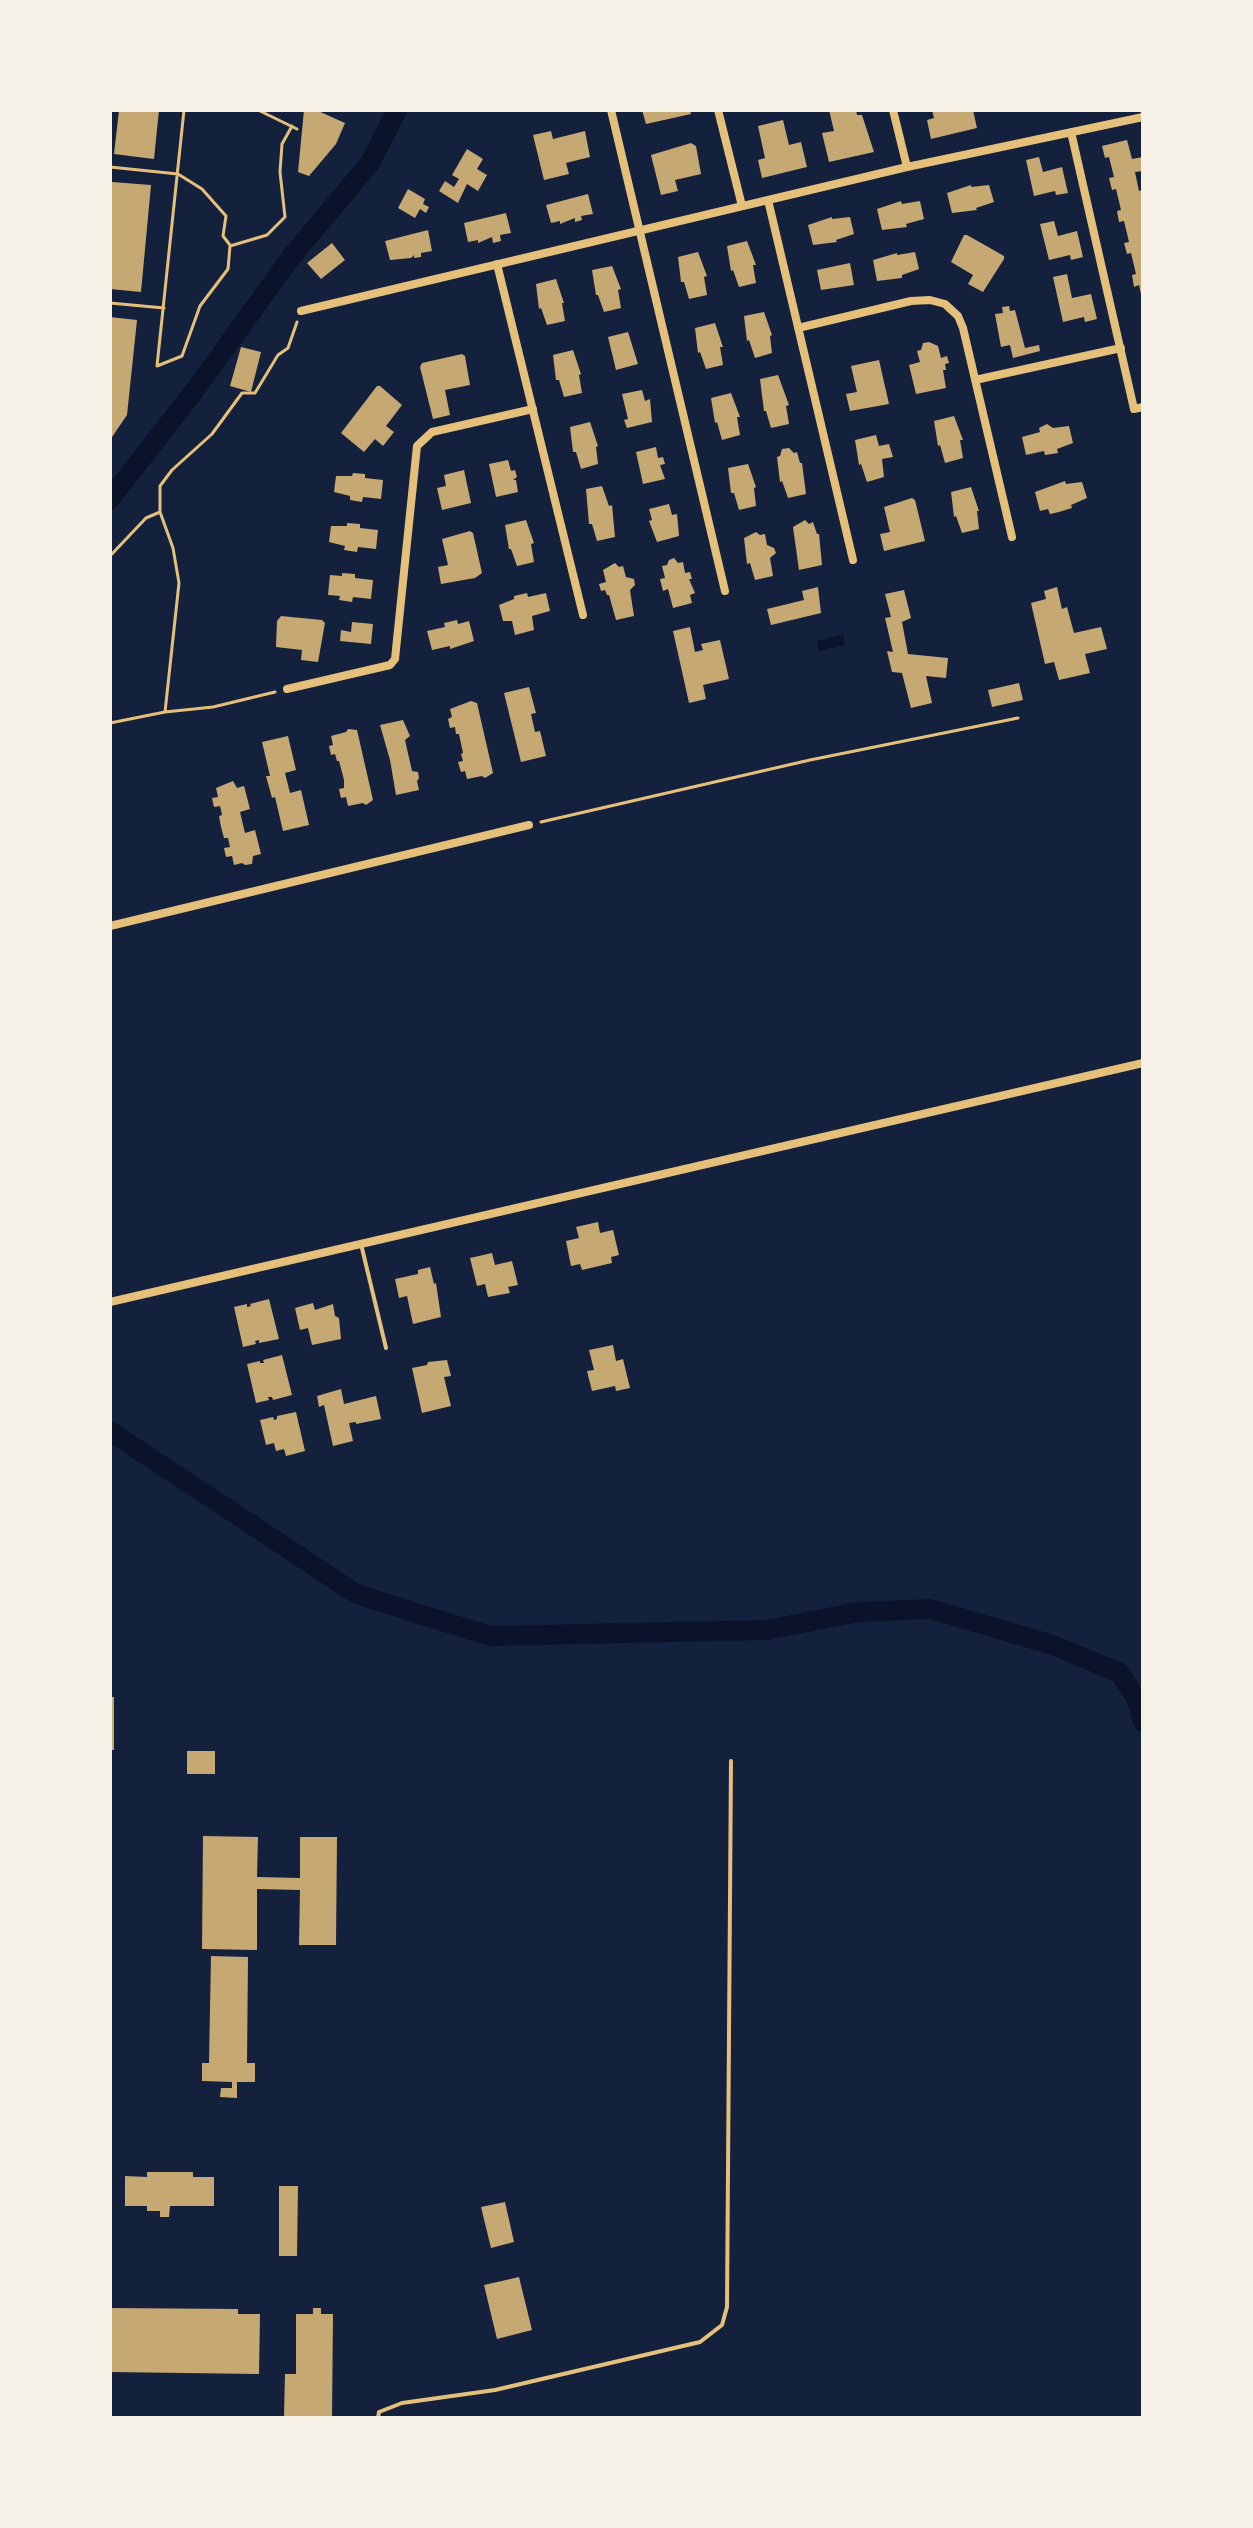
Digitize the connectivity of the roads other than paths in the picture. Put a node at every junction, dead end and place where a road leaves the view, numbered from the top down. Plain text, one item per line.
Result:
1 (611, 110) edge
2 (718, 110) edge
3 (893, 110) edge
4 (1143, 117) edge
5 (1071, 132) junction
6 (907, 167) junction
7 (768, 200) junction
8 (742, 206) junction
9 (641, 231) junction
10 (497, 264) junction
11 (301, 311) road end
12 (798, 328) junction
13 (1121, 348) junction
14 (975, 380) junction
15 (1139, 408) edge
16 (533, 409) junction
17 (1012, 537) dead end
18 (853, 560) dead end
19 (725, 591) dead end
20 (583, 615) dead end
21 (287, 689) road end
22 (529, 825) road end
23 (110, 926) edge
24 (1143, 1063) edge
25 (361, 1244) junction
26 (110, 1302) edge
27 (386, 1348) dead end
28 (731, 1761) dead end
29 (378, 2418) edge

1 - 9 street
2 - 8 street
3 - 6 street
4 - 5 street
5 - 6 street
5 - 13 street
6 - 7 street
7 - 8 street
7 - 12 street
8 - 9 street
9 - 10 street
9 - 19 street
10 - 11 street
10 - 16 street
12 - 14 street
12 - 18 street
13 - 14 street
13 - 15 street
14 - 17 street
16 - 20 street
16 - 21 street
22 - 23 street
24 - 25 street
25 - 26 street
25 - 27 lane
28 - 29 lane

